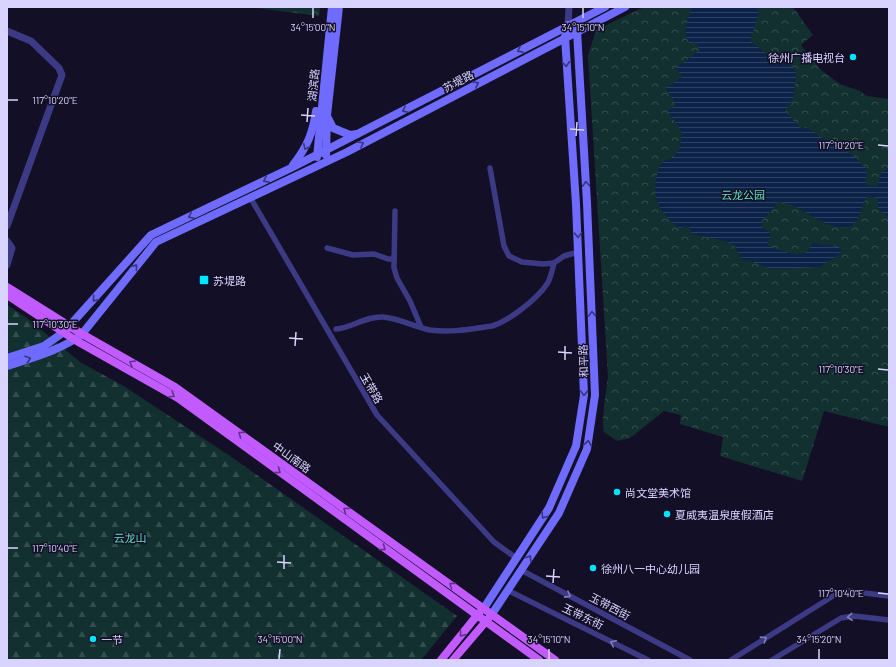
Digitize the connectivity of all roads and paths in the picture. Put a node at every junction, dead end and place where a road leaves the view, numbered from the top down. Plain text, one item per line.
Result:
1 (332, 7) edge
2 (339, 7) edge
3 (569, 7) edge
4 (605, 7) edge
5 (625, 7) edge
6 (568, 25) junction
7 (577, 31) junction
8 (7, 32) edge
9 (565, 37) junction
10 (324, 83) junction
11 (327, 115) junction
12 (357, 134) junction
13 (326, 150) junction
14 (317, 155) junction
15 (326, 161) junction
16 (316, 166) junction
17 (291, 168) junction
18 (490, 168) dead end
19 (245, 196) junction
20 (229, 203) junction
21 (395, 211) dead end
22 (7, 226) edge
23 (7, 241) edge
24 (327, 248) dead end
25 (578, 252) junction
26 (394, 259) junction
27 (554, 263) junction
28 (7, 265) edge
29 (7, 287) edge
30 (7, 295) edge
31 (420, 327) junction
32 (67, 329) junction
33 (336, 329) dead end
34 (82, 334) junction
35 (75, 340) junction
36 (7, 358) edge
37 (7, 366) edge
38 (516, 558) junction
39 (521, 570) junction
40 (509, 591) junction
41 (889, 596) edge
42 (484, 608) junction
43 (492, 614) junction
44 (477, 616) junction
45 (889, 620) edge
46 (485, 622) junction
47 (441, 660) edge
48 (453, 660) edge
49 (539, 660) edge
50 (554, 660) edge
51 (648, 660) edge
52 (690, 660) edge
53 (731, 660) edge
54 (772, 660) edge

1 - 10 main road, 湖滨路
2 - 11 main road, 湖滨路
3 - 6 street, 和平路
4 - 6 main road, 苏堤路
5 - 7 main road, 苏堤路
6 - 7 main road
6 - 9 main road, 和平路
6 -> 12 main road, 苏堤路
7 - 9 main road, 苏堤路
39 -> 7 main road, 和平路
8 - 22 street
15 -> 9 main road, 苏堤路
9 -> 25 main road, 和平路
10 - 14 main road, 湖滨路
10 -> 17 main road
11 - 12 main road
11 - 13 main road, 湖滨路
12 - 13 main road, 苏堤路
13 - 14 main road, 苏堤路
13 - 15 main road, 湖滨路
14 - 16 main road, 湖滨路
14 - 17 main road, 苏堤路
15 - 16 main road, 苏堤路
16 - 19 main road, 苏堤路
17 -> 19 main road, 苏堤路
18 - 27 street
19 - 20 main road, 苏堤路
19 - 38 street, 玉带路
20 -> 32 main road, 苏堤路
34 -> 20 main road, 苏堤路
21 - 26 street
23 - 28 street
24 - 26 street
25 - 27 street
25 -> 38 main road, 和平路
26 - 31 street
27 - 31 street
29 - 32 main road, 中山南路
30 - 32 main road, 中山南路
31 - 33 street
32 - 34 main road, 中山南路
32 - 35 main road, 中山南路
32 - 36 main road, 苏堤路
34 - 35 main road, 苏堤路
42 -> 34 main road, 中山南路
37 -> 35 main road, 苏堤路
35 -> 44 main road, 中山南路
38 - 42 main road, 和平路
39 - 40 main road, 和平路
39 -> 52 street, 玉带西街
40 - 43 main road, 和平路
51 -> 40 street, 玉带东街
53 -> 41 street
42 - 43 main road, 中山南路
42 - 44 main road, 和平路
43 - 46 main road, 和平路
43 - 50 main road, 中山南路
44 - 46 main road, 中山南路
44 -> 47 main road, 和平路
45 -> 54 street
46 - 48 main road, 和平路
46 - 49 main road, 中山南路

